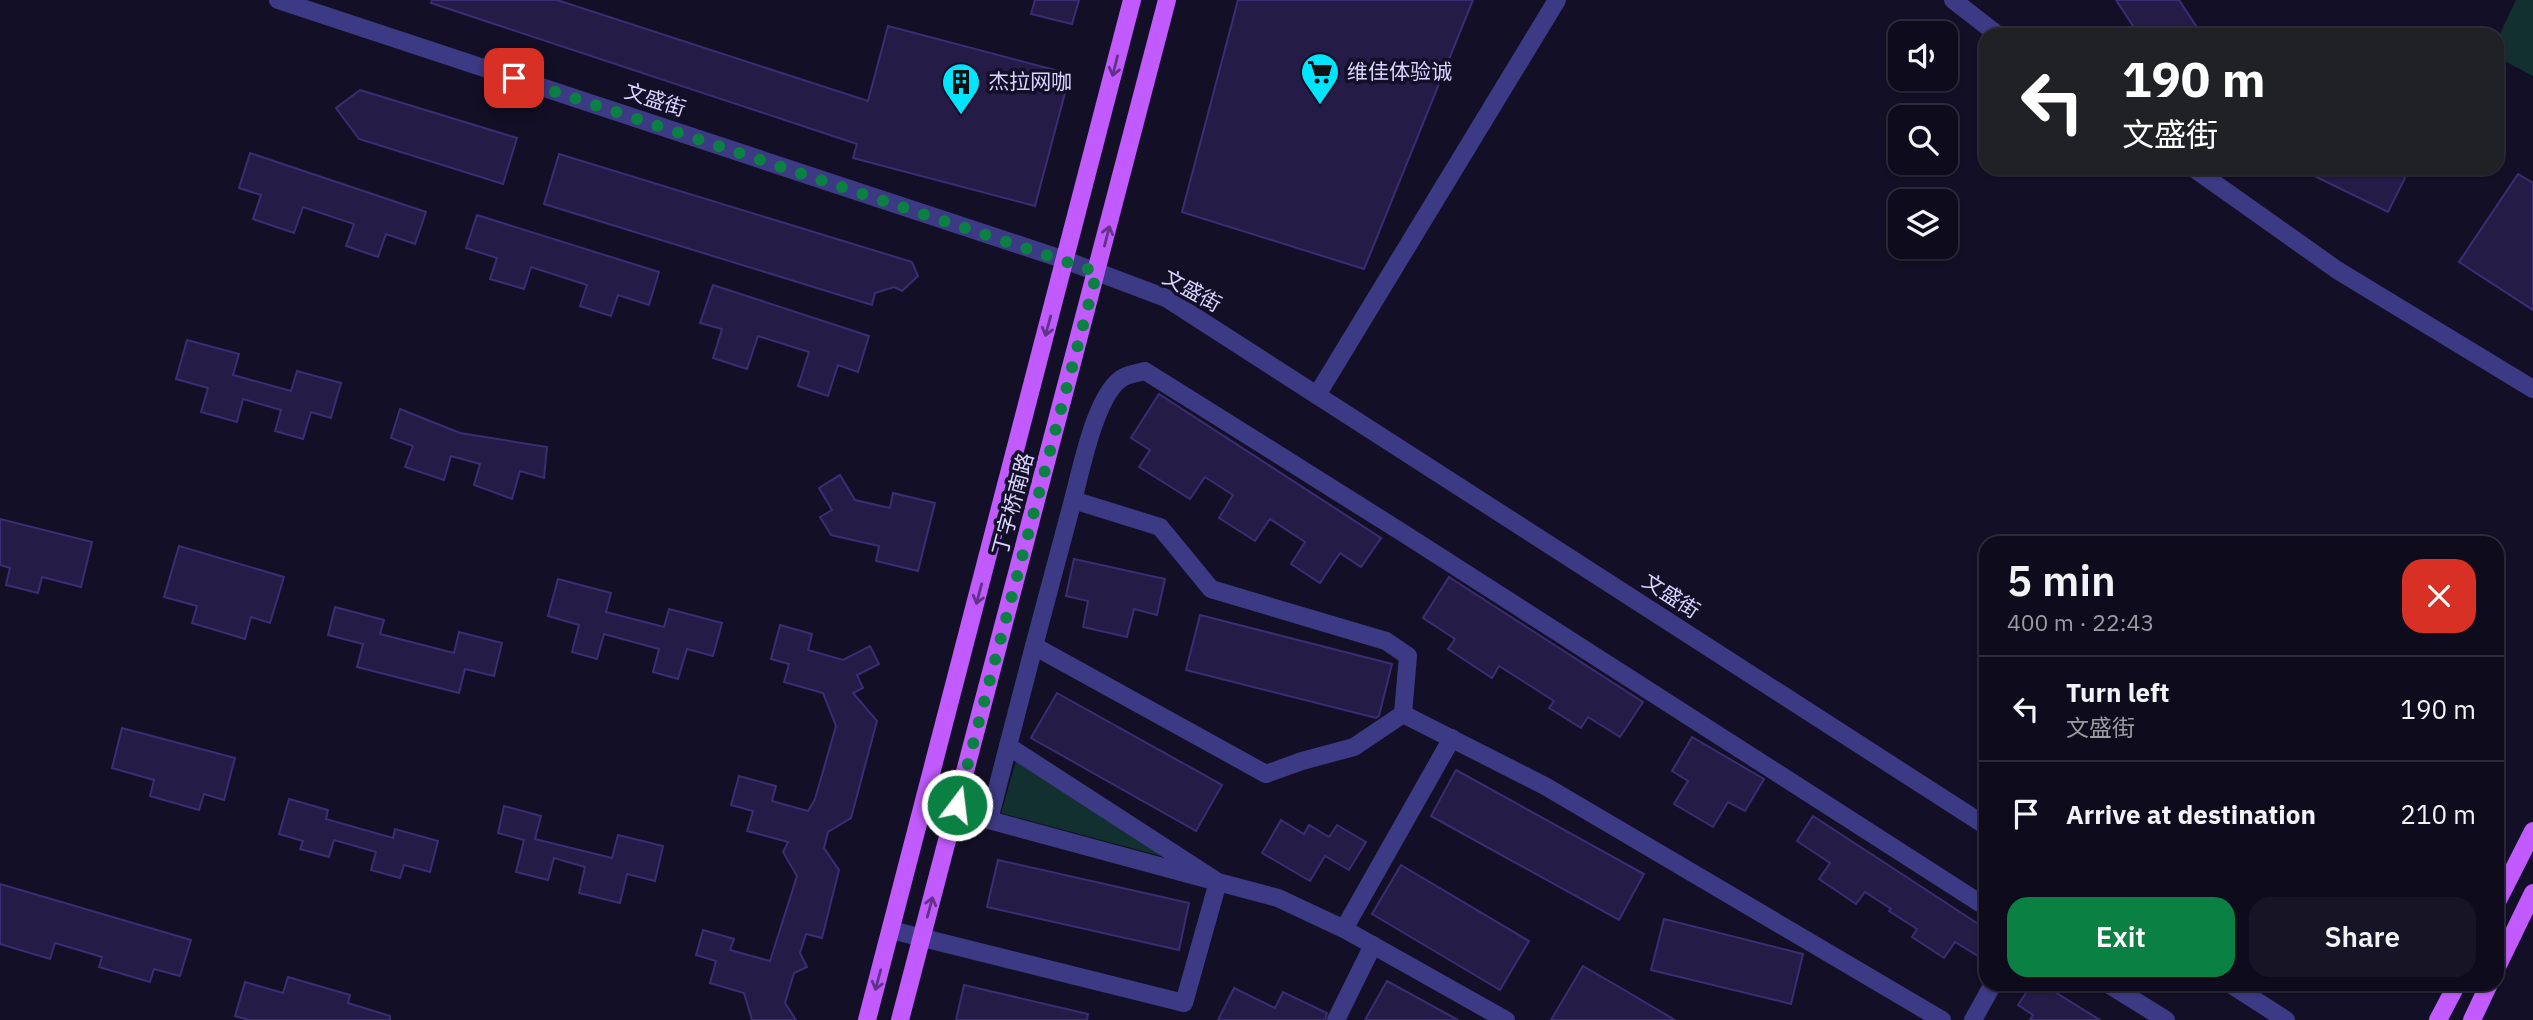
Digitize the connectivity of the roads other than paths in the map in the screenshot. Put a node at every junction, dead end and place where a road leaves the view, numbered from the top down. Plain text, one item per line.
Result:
1 (278, 0) edge
2 (1132, 0) edge
3 (1167, 0) edge
4 (1557, 0) edge
5 (1953, 0) edge
6 (1989, 28) edge
7 (2203, 175) edge
8 (1065, 260) junction
9 (1097, 272) junction
10 (2533, 389) edge
11 (1317, 395) junction
12 (1073, 500) junction
13 (1034, 646) junction
14 (1403, 714) junction
15 (1452, 738) junction
16 (1008, 746) junction
17 (1979, 822) edge
18 (2533, 831) edge
19 (1218, 881) junction
20 (2504, 888) edge
21 (2533, 893) edge
22 (1979, 903) edge
23 (1344, 929) junction
24 (891, 930) junction
25 (922, 938) junction
26 (1373, 945) junction
27 (2504, 953) edge
28 (1989, 991) edge
29 (2119, 991) edge
30 (2241, 991) edge
31 (2453, 991) edge
32 (2486, 991) edge
33 (1182, 1012) edge
34 (867, 1020) edge
35 (900, 1020) edge
36 (1336, 1020) edge
37 (1506, 1020) edge
38 (1941, 1020) edge
39 (1973, 1020) edge
40 (2166, 1020) edge
41 (2286, 1020) edge
42 (2438, 1020) edge
43 (2472, 1020) edge

1 - 8 street, 文盛街
2 -> 8 main road, 丁字桥南路
9 -> 3 main road, 丁字桥南路
4 - 11 street
5 - 6 street
7 - 10 street
8 - 9 street, 文盛街
8 -> 24 main road, 丁字桥南路
9 - 11 street, 文盛街
25 -> 9 main road, 丁字桥南路
11 - 17 street, 文盛街
12 - 13 street
12 - 14 street
12 - 22 street
13 - 14 street
13 - 16 street
14 - 15 street
15 - 23 street
15 - 38 street
16 - 19 street
16 - 19 street
18 - 20 main road
19 - 23 street
19 - 33 street
21 - 27 main road
23 - 26 street
24 - 25 street
24 -> 34 main road, 丁字桥南路
25 - 33 street
25 - 35 main road, 丁字桥南路
26 - 36 street
26 - 37 street
28 - 39 street
29 - 40 street
30 - 41 street
31 - 42 main road
32 - 43 main road

